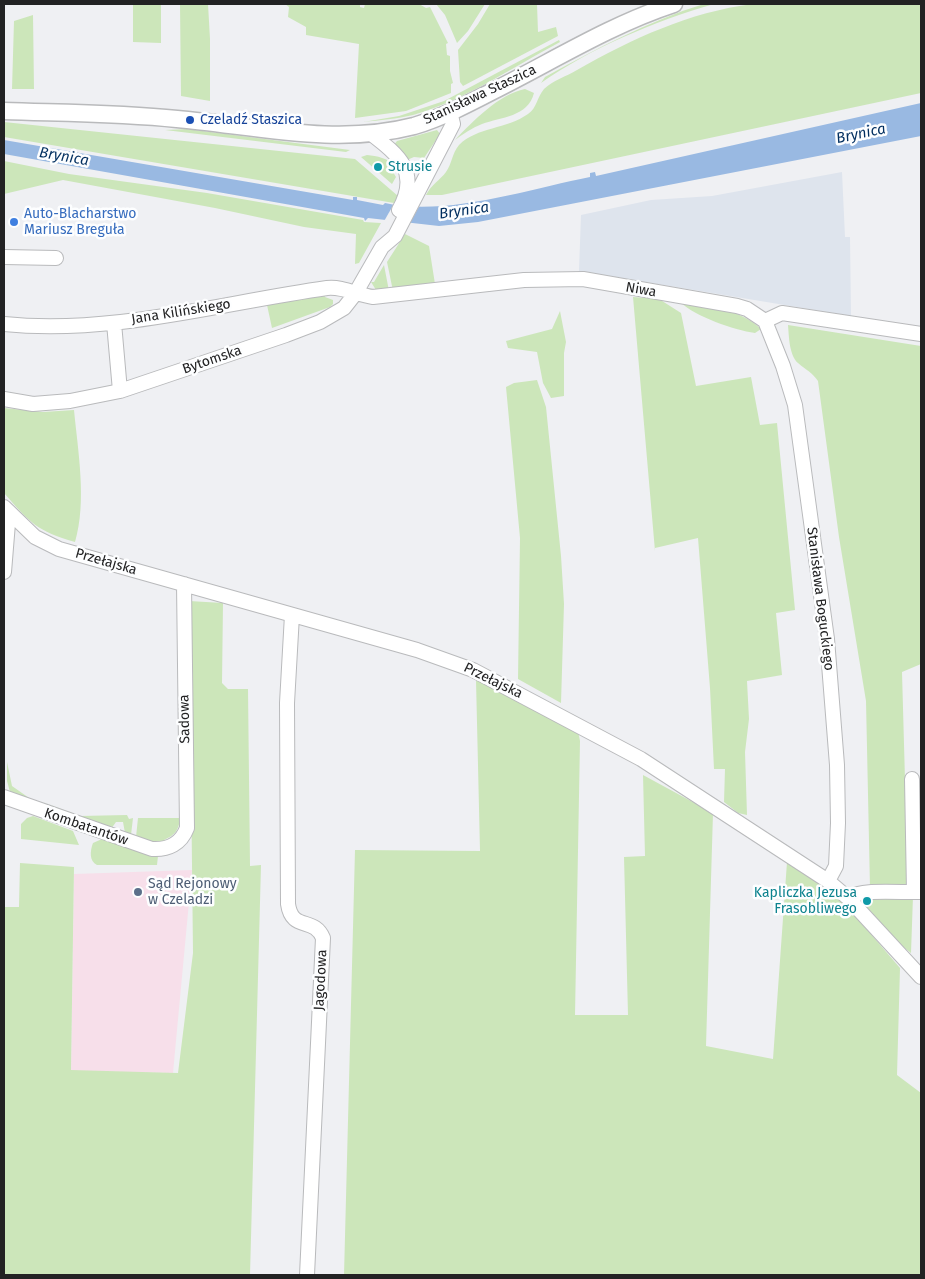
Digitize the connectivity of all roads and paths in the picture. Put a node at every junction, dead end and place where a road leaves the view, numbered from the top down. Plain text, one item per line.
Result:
1 (665, 5) edge
2 (4, 100) edge
3 (4, 111) edge
4 (450, 112) junction
5 (65, 113) junction
6 (370, 133) junction
7 (411, 197) junction
8 (4, 257) edge
9 (56, 258) dead end
10 (355, 294) junction
11 (765, 321) junction
12 (114, 323) junction
13 (4, 324) edge
14 (921, 334) edge
15 (120, 391) junction
16 (4, 399) edge
17 (8, 512) edge
18 (4, 572) edge
19 (184, 584) junction
20 (292, 615) junction
21 (912, 779) dead end
22 (4, 797) edge
23 (170, 847) joint
24 (828, 881) junction
25 (918, 892) edge
26 (848, 898) junction
27 (921, 977) edge
28 (307, 1275) edge

1 - 4 main road, Stanisława Staszica
2 - 5 main road, Stanisława Staszica
3 - 5 main road, Stanisława Staszica
4 - 6 main road, Stanisława Staszica
4 - 7 street, Bytomska
5 - 6 main road, Stanisława Staszica
6 - 7 street, Bytomska
7 - 10 street, Bytomska
8 - 9 street
10 - 11 street, Niwa
10 - 12 street, Jana Kilińskiego
10 - 15 street, Bytomska
11 - 14 street
11 - 24 street, Stanisława Boguckiego
12 - 13 street, Jana Kilińskiego
12 - 15 street
15 - 16 street, Bytomska
17 - 18 street
17 - 19 street, Przełajska
19 - 20 street, Przełajska
19 - 23 street, Sadowa
20 - 24 street, Przełajska
20 - 28 street, Jagodowa
21 - 25 street
22 - 23 street, Kombatantów
24 - 26 street, Przełajska
25 - 26 street
26 - 27 street, Przełajska

